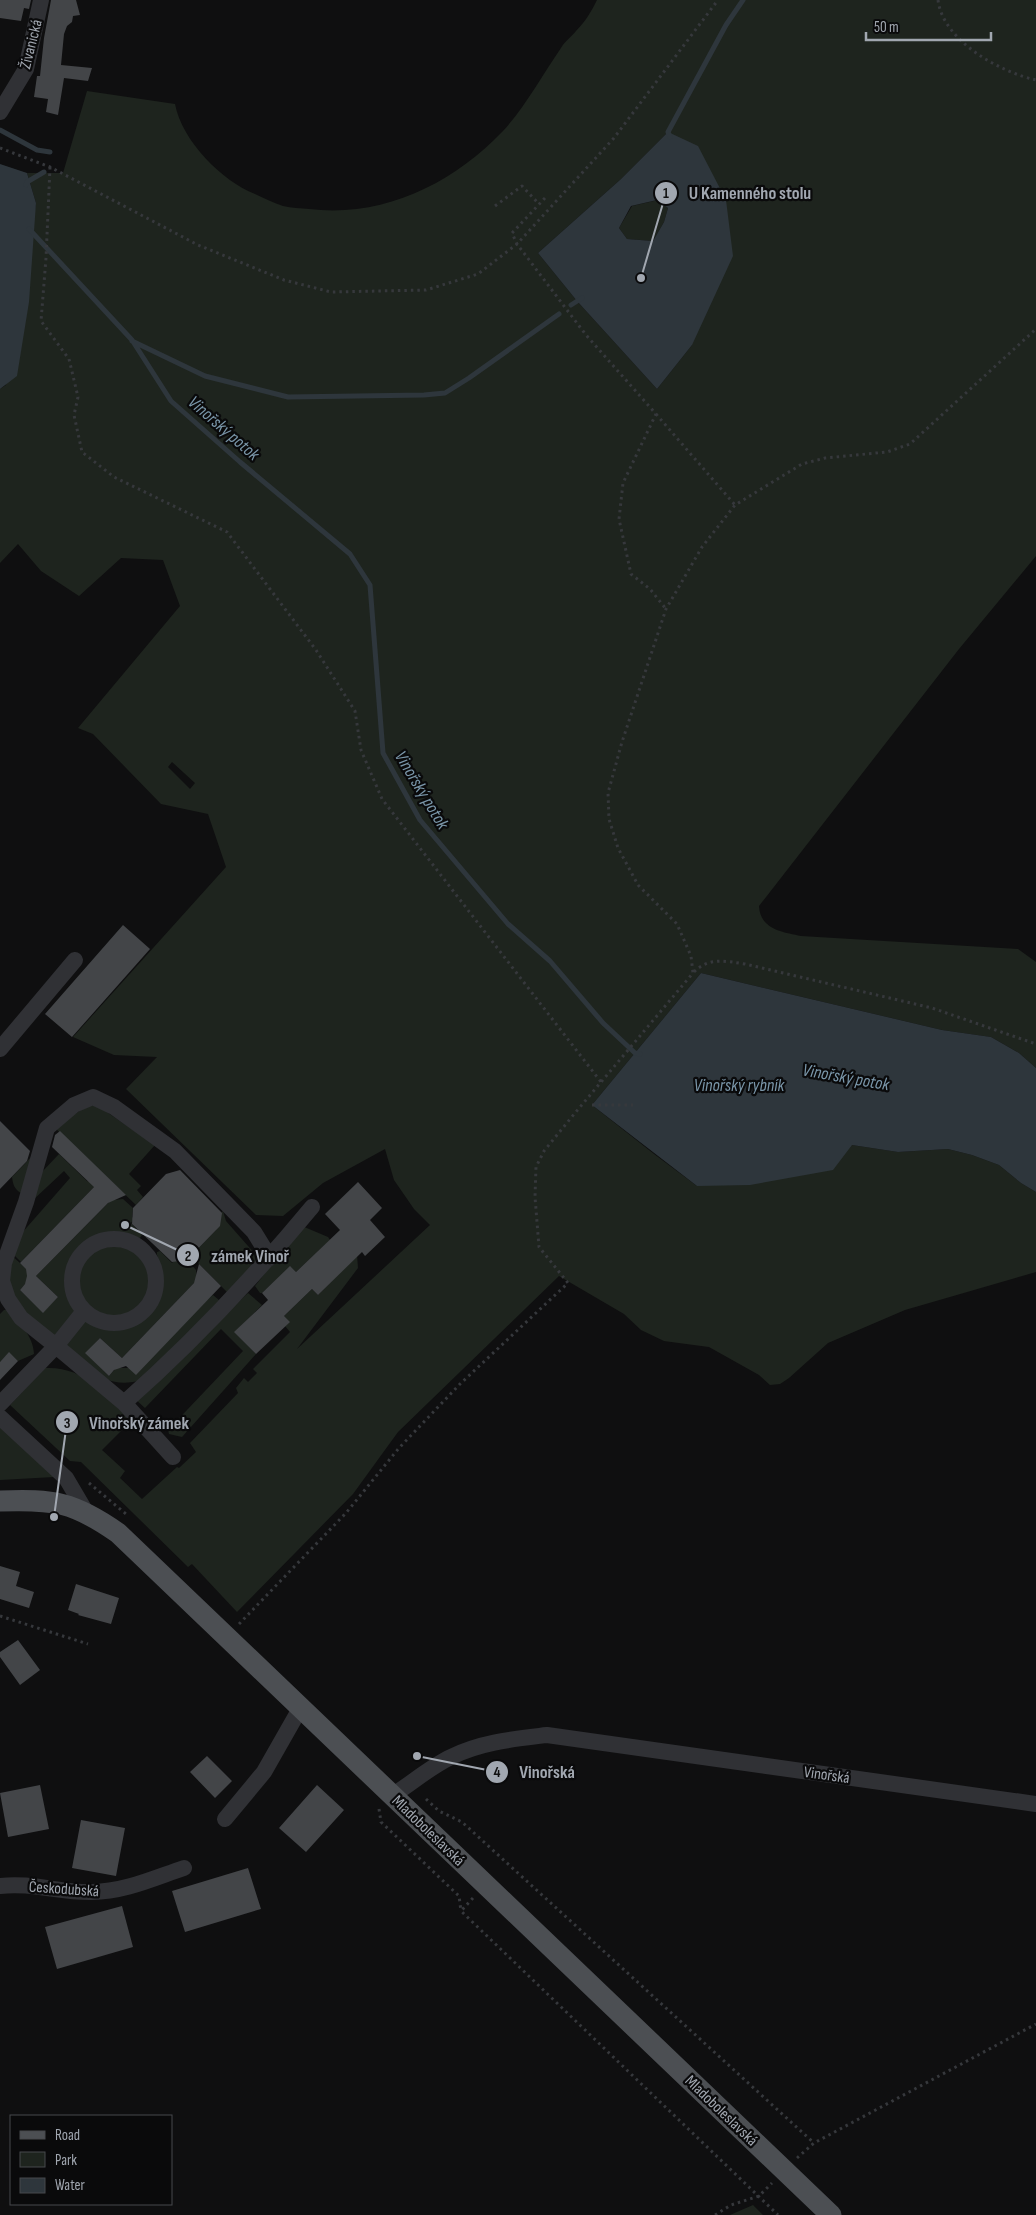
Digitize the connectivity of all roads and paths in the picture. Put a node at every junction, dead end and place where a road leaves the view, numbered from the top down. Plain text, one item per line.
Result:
1 (41, 0) edge
2 (718, 0) edge
3 (938, 0) edge
4 (1036, 80) edge
5 (0, 112) edge
6 (0, 148) edge
7 (50, 167) junction
8 (545, 198) dead end
9 (539, 204) junction
10 (495, 206) dead end
11 (517, 244) junction
12 (1036, 329) edge
13 (656, 414) junction
14 (735, 504) junction
15 (666, 609) junction
16 (75, 960) dead end
17 (693, 973) junction
18 (1036, 1044) edge
19 (0, 1049) edge
20 (600, 1082) junction
21 (633, 1104) dead end
22 (592, 1105) dead end
23 (312, 1207) dead end
24 (270, 1258) junction
25 (4, 1301) edge
26 (84, 1311) junction
27 (56, 1346) junction
28 (124, 1403) junction
29 (0, 1404) edge
30 (0, 1417) edge
31 (173, 1458) dead end
32 (0, 1501) edge
33 (86, 1512) junction
34 (0, 1616) edge
35 (240, 1623) dead end
36 (88, 1644) dead end
37 (300, 1707) junction
38 (385, 1798) junction
39 (426, 1799) dead end
40 (1036, 1804) edge
41 (225, 1819) dead end
42 (184, 1868) dead end
43 (486, 1885) junction
44 (0, 1886) edge
45 (461, 1911) junction
46 (1036, 2024) edge
47 (814, 2143) junction
48 (792, 2163) dead end
49 (775, 2180) dead end
50 (758, 2196) junction
51 (715, 2215) edge
52 (778, 2215) edge
53 (831, 2215) edge

1 - 5 street, Živanická
2 - 11 path
3 - 4 path
6 - 7 path
7 - 11 path
7 - 20 path
8 - 9 path
9 - 10 path
9 - 11 path
11 - 13 path
12 - 14 path
13 - 14 path
13 - 15 path
14 - 15 path
15 - 17 path
16 - 19 street
17 - 18 path
17 - 20 path
20 - 35 path
21 - 22 path
23 - 24 street
24 - 25 street
24 - 28 street
25 - 27 street
26 - 26 street
26 - 27 street
27 - 28 street
27 - 29 street
28 - 31 street
30 - 33 street
32 - 33 main road, Mladoboleslavská
33 - 37 main road, Mladoboleslavská
34 - 36 path
37 - 38 main road, Mladoboleslavská
37 - 41 street
38 - 40 street, Vinořská
38 - 43 main road, Mladoboleslavská
38 - 45 path
39 - 47 path
42 - 44 street, Českodubská
43 - 45 path
43 - 53 main road, Mladoboleslavská
45 - 50 path
46 - 47 path
47 - 48 path
49 - 50 path
50 - 51 path
50 - 52 path

